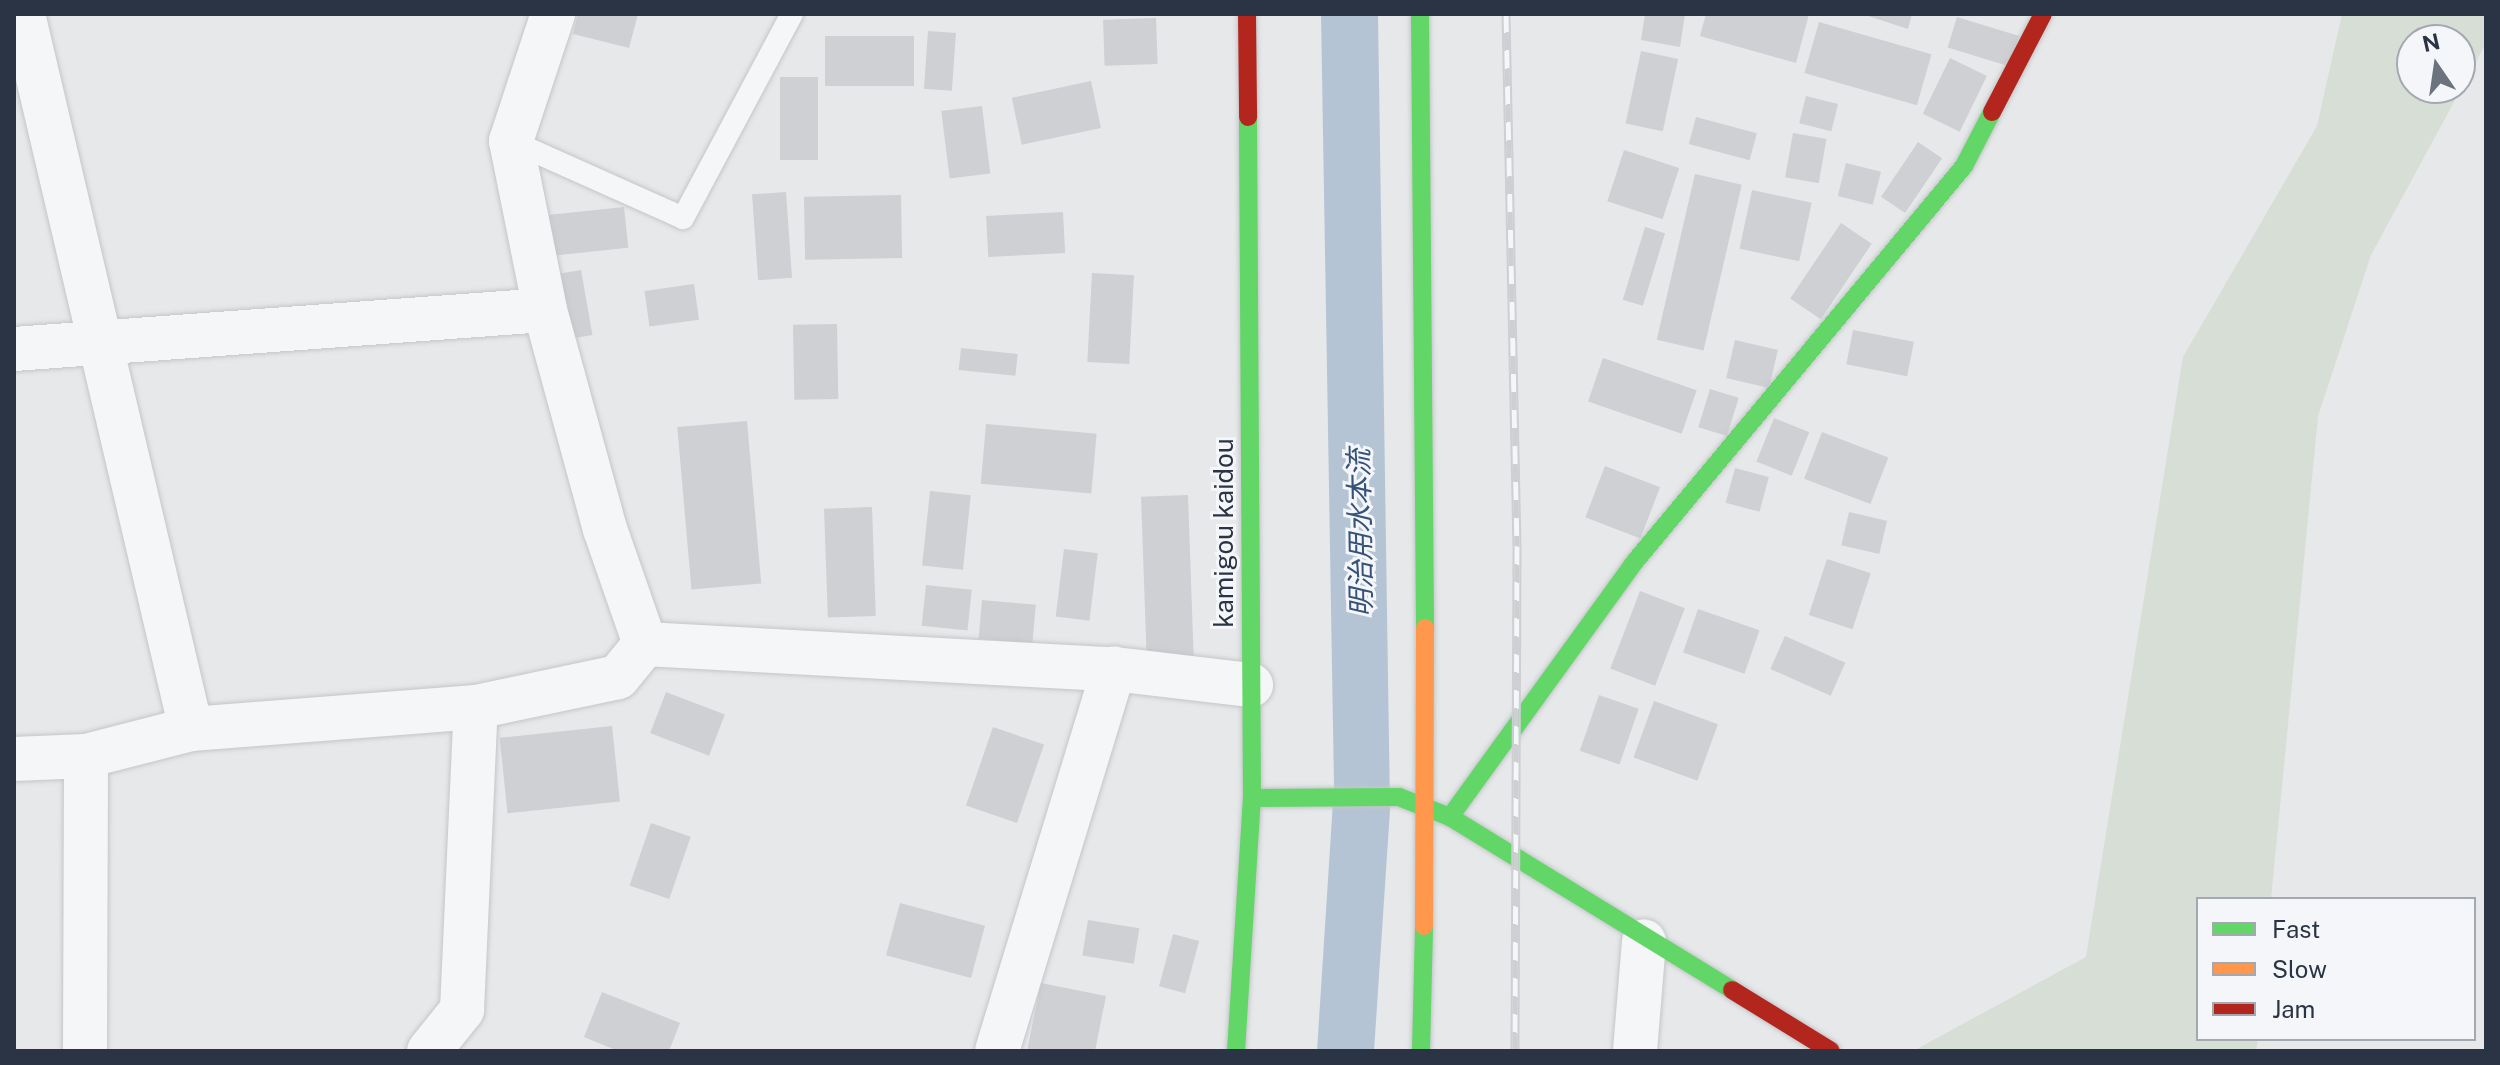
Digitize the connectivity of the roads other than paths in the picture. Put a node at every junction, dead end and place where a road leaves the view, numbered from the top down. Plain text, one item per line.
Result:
1 (23, 14) edge
2 (553, 14) edge
3 (792, 14) edge
4 (1247, 14) edge
5 (1420, 14) edge
6 (2043, 14) edge
7 (511, 141) junction
8 (545, 310) junction
9 (98, 343) junction
10 (14, 349) edge
11 (645, 644) junction
12 (1114, 669) junction
13 (1251, 685) junction
14 (476, 707) junction
15 (191, 729) junction
16 (86, 756) junction
17 (14, 759) edge
18 (1252, 798) junction
19 (1426, 808) junction
20 (1450, 817) junction
21 (1644, 941) junction
22 (86, 1051) edge
23 (429, 1051) edge
24 (997, 1051) edge
25 (1236, 1051) edge
26 (1421, 1051) edge
27 (1635, 1051) edge
28 (1831, 1051) edge

1 - 9 street
2 - 7 street
3 - 7 lane
4 - 13 street, kamigou kaidou
5 - 19 street
6 - 20 street
7 - 8 street
8 - 9 street
8 - 11 street
9 - 10 street
9 - 15 street
11 - 12 street
11 - 14 street
12 - 13 street
12 - 24 street
13 - 18 street, kamigou kaidou
14 - 15 street
14 - 23 street
15 - 16 street
16 - 17 street
16 - 22 street
18 - 19 street
18 - 25 street, kamigou kaidou
19 - 20 street
19 - 26 street
20 - 21 street
21 - 27 street
21 - 28 street

